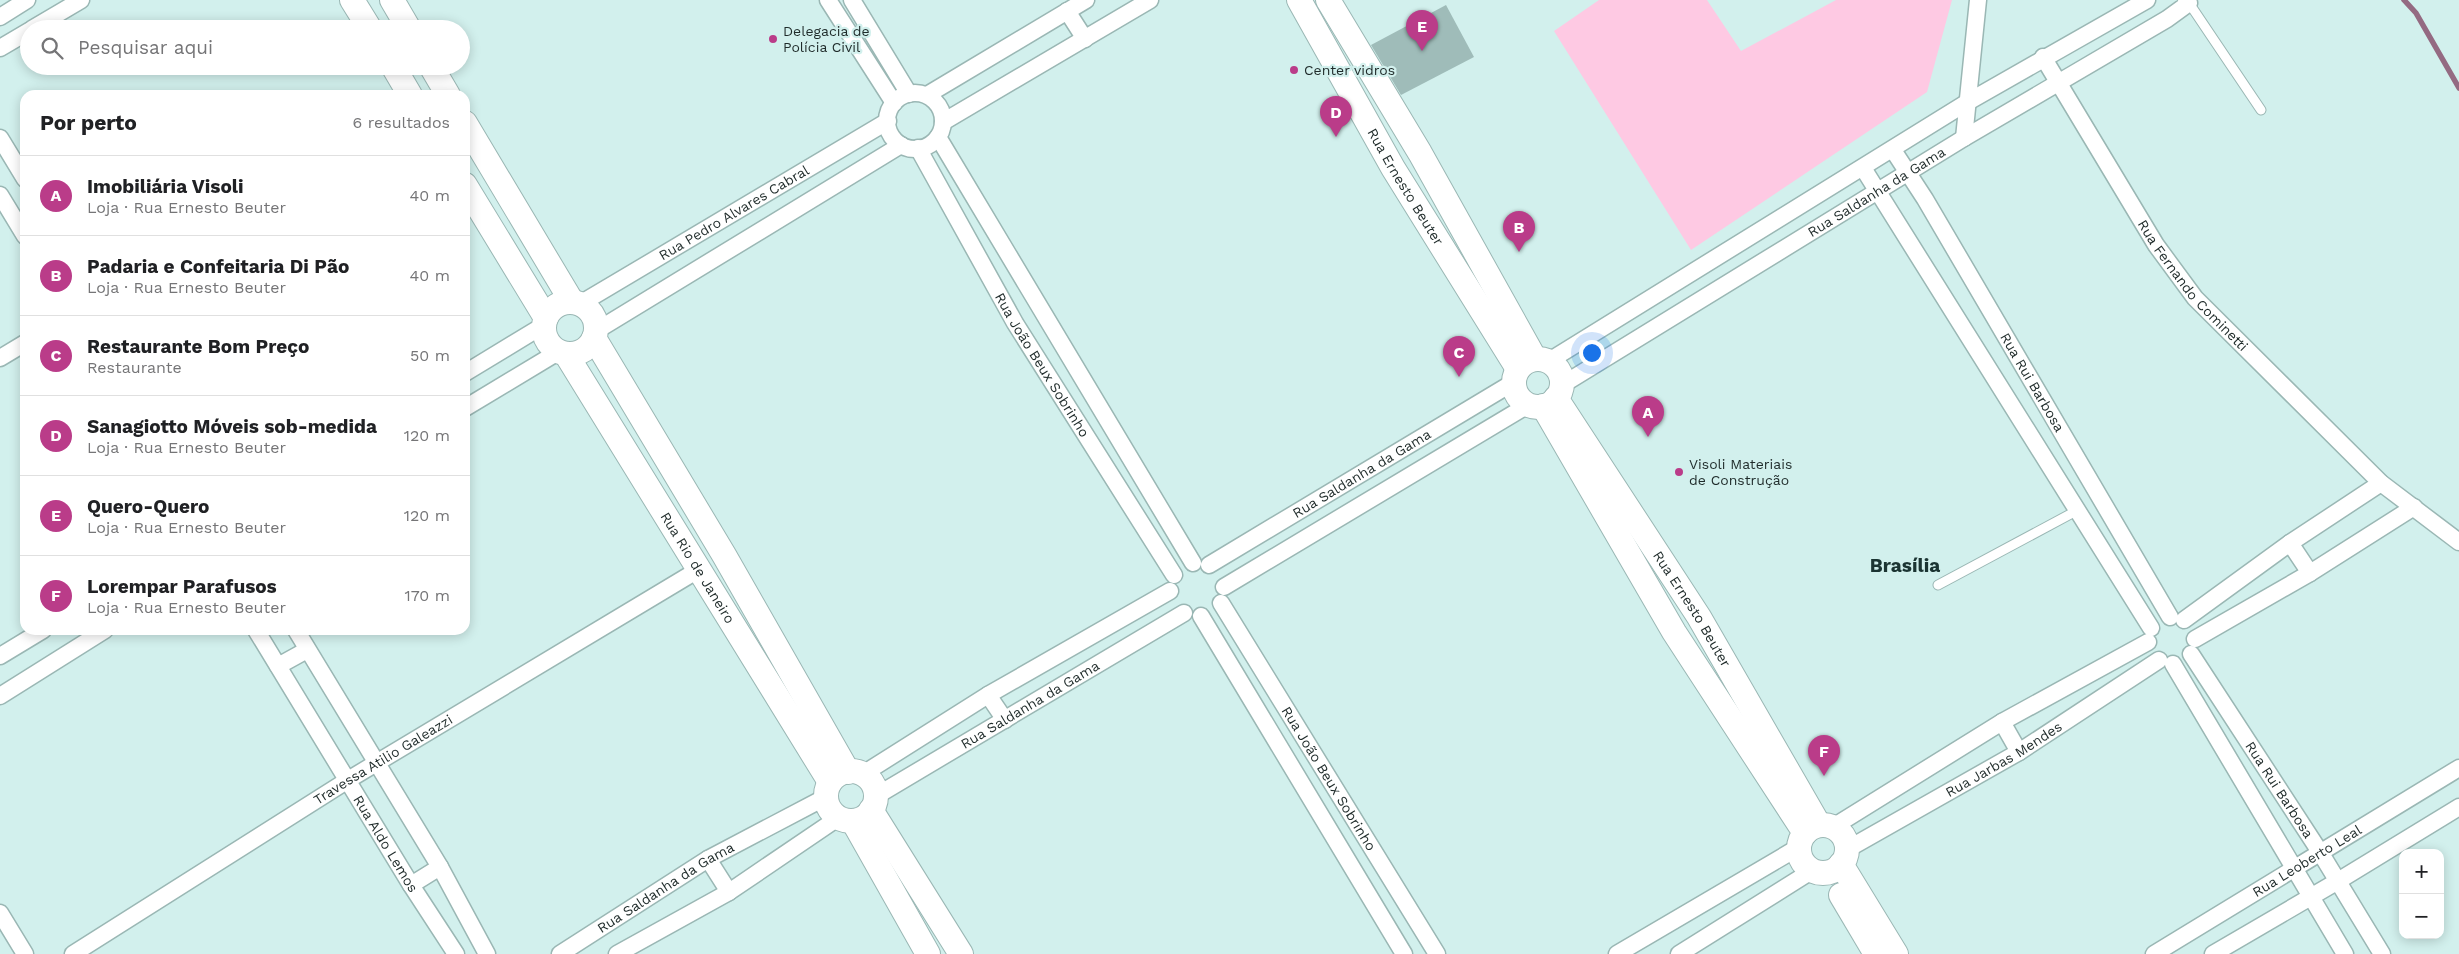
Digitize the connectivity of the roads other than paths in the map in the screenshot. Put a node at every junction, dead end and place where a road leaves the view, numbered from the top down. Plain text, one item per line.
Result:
1 (27, 0) edge
2 (81, 0) edge
3 (352, 0) edge
4 (392, 0) edge
5 (828, 0) edge
6 (852, 0) edge
7 (1086, 0) edge
8 (1150, 0) edge
9 (1299, 0) edge
10 (1328, 0) edge
11 (1978, 0) edge
12 (2147, 0) edge
13 (2187, 2) edge
14 (1067, 11) junction
15 (0, 16) edge
16 (47, 20) edge
17 (364, 20) edge
18 (404, 20) edge
19 (20, 36) edge
20 (1085, 39) junction
21 (0, 48) edge
22 (2043, 57) junction
23 (398, 75) edge
24 (436, 75) edge
25 (2059, 83) junction
26 (407, 90) edge
27 (445, 90) edge
28 (909, 94) junction
29 (927, 96) junction
30 (894, 103) junction
31 (1966, 103) junction
32 (2261, 110) dead end
33 (888, 121) junction
34 (941, 129) junction
35 (470, 131) edge
36 (0, 138) edge
37 (1964, 138) junction
38 (902, 145) junction
39 (918, 148) junction
40 (1893, 150) junction
41 (1863, 168) junction
42 (20, 171) edge
43 (1908, 173) junction
44 (1878, 192) junction
45 (470, 194) edge
46 (0, 195) edge
47 (20, 228) edge
48 (576, 303) junction
49 (545, 321) junction
50 (595, 334) junction
51 (20, 346) edge
52 (562, 353) junction
53 (0, 358) edge
54 (1529, 368) junction
55 (470, 371) edge
56 (1547, 398) junction
57 (470, 405) edge
58 (2381, 483) junction
59 (2414, 507) junction
60 (2078, 510) junction
61 (706, 525) junction
62 (680, 540) junction
63 (2459, 542) edge
64 (2290, 543) junction
65 (1201, 564) junction
66 (698, 570) junction
67 (2310, 573) junction
68 (1172, 583) junction
69 (1938, 585) dead end
70 (1224, 587) junction
71 (1221, 603) junction
72 (1184, 613) junction
73 (1201, 616) junction
74 (2177, 619) junction
75 (34, 635) edge
76 (97, 635) edge
77 (259, 635) edge
78 (299, 635) edge
79 (2150, 635) junction
80 (2193, 647) junction
81 (307, 650) junction
82 (0, 656) edge
83 (2166, 662) junction
84 (278, 666) junction
85 (988, 695) junction
86 (0, 696) edge
87 (1005, 720) junction
88 (2002, 722) junction
89 (2019, 752) junction
90 (376, 763) junction
91 (2459, 768) edge
92 (348, 780) junction
93 (842, 781) junction
94 (2459, 806) edge
95 (860, 811) junction
96 (1814, 833) junction
97 (2320, 852) junction
98 (708, 859) junction
99 (1832, 864) junction
100 (440, 867) junction
101 (2292, 868) junction
102 (2338, 881) junction
103 (410, 885) junction
104 (728, 892) junction
105 (2310, 898) junction
106 (0, 913) edge
107 (25, 954) edge
108 (73, 954) edge
109 (456, 954) edge
110 (487, 954) edge
111 (560, 954) edge
112 (617, 954) edge
113 (928, 954) edge
114 (961, 954) edge
115 (1404, 954) edge
116 (1438, 954) edge
117 (1617, 954) edge
118 (1679, 954) edge
119 (1876, 954) edge
120 (1896, 954) edge
121 (2154, 954) edge
122 (2213, 954) edge
123 (2345, 954) edge
124 (2382, 954) edge

1 - 15 street
2 - 16 street
3 - 17 main road
4 - 18 main road
5 - 30 street
6 - 28 street
7 - 14 street
8 - 20 street
9 - 54 main road, Rua Ernesto Beuter
10 - 54 main road, Rua Ernesto Beuter
11 - 31 street
12 - 22 street, Rua Saldanha da Gama
13 - 25 street, Rua Saldanha da Gama
13 - 32 lane
14 - 20 street
14 - 29 street
19 - 21 street
20 - 34 street
22 - 25 street, Rua Fernando Cominetti
22 - 31 street, Rua Saldanha da Gama
23 - 26 main road
24 - 27 main road
25 - 37 street, Rua Saldanha da Gama
25 - 58 street, Rua Fernando Cominetti
28 - 29 street
28 - 30 street
29 - 34 street
30 - 33 street
31 - 37 street
31 - 40 street, Rua Saldanha da Gama
33 - 38 street
33 - 48 street, Rua Pedro Alvares Cabral
34 - 39 street
34 - 65 street, Rua João Beux Sobrinho
35 - 48 main road
36 - 42 street
37 - 43 street, Rua Saldanha da Gama
38 - 39 street
38 - 50 street, Rua Pedro Alvares Cabral
39 - 68 street, Rua João Beux Sobrinho
40 - 41 street, Rua Saldanha da Gama
40 - 43 street, Rua Rui Barbosa
41 - 44 street, Rua Rui Barbosa
41 - 54 street, Rua Saldanha da Gama
43 - 44 street, Rua Saldanha da Gama
43 - 74 street, Rua Rui Barbosa
44 - 56 street, Rua Saldanha da Gama
44 - 60 street, Rua Rui Barbosa
45 - 49 main road
46 - 47 street
48 - 49 main road
48 - 50 main road
49 - 52 main road
49 - 55 street
50 - 52 main road
50 - 61 main road, Rua Rio de Janeiro
51 - 53 street
52 - 57 street
52 - 62 main road, Rua Rio de Janeiro
54 - 56 main road
54 - 56 main road
54 - 65 street, Rua Saldanha da Gama
56 - 70 street, Rua Saldanha da Gama
56 - 96 main road, Rua Ernesto Beuter
58 - 59 street, Rua Fernando Cominetti
58 - 64 street
59 - 63 street, Rua Fernando Cominetti
59 - 67 street
60 - 69 lane
60 - 79 street, Rua Rui Barbosa
61 - 62 main road
61 - 93 main road, Rua Rio de Janeiro
62 - 66 main road, Rua Rio de Janeiro
64 - 67 street
64 - 74 street
65 - 68 street
65 - 70 street
66 - 90 street, Travessa Atilio Galeazzi
66 - 93 main road, Rua Rio de Janeiro
67 - 80 street
68 - 72 street
68 - 85 street, Rua Saldanha da Gama
70 - 71 street
71 - 73 street
71 - 116 street, Rua João Beux Sobrinho
72 - 73 street
72 - 87 street, Rua Saldanha da Gama
73 - 115 street, Rua João Beux Sobrinho
74 - 79 street
74 - 80 street
75 - 82 street
76 - 86 street
77 - 84 street, Rua Aldo Lemos
78 - 81 street
79 - 83 street
79 - 88 street
80 - 83 street
80 - 97 street, Rua Rui Barbosa
81 - 84 street
81 - 90 street
83 - 89 street, Rua Jarbas Mendes
83 - 101 street, Rua Rui Barbosa
84 - 92 street, Rua Aldo Lemos
85 - 87 street
85 - 93 street, Rua Saldanha da Gama
87 - 95 street, Rua Saldanha da Gama
88 - 89 street
88 - 96 street
89 - 99 street, Rua Jarbas Mendes
90 - 92 street, Travessa Atilio Galeazzi
90 - 100 street
91 - 97 street, Rua Leoberto Leal
92 - 103 street, Rua Aldo Lemos
92 - 108 street, Travessa Atilio Galeazzi
93 - 95 main road
93 - 95 main road
93 - 98 street, Rua Saldanha da Gama
94 - 102 street
95 - 104 street, Rua Saldanha da Gama
95 - 113 main road
95 - 114 main road
96 - 99 main road
96 - 99 main road
96 - 117 street
97 - 101 street, Rua Leoberto Leal
97 - 102 street, Rua Rui Barbosa
98 - 104 street
98 - 111 street, Rua Saldanha da Gama
99 - 118 street, Rua Jarbas Mendes
99 - 119 main road
99 - 120 main road
100 - 103 street
100 - 110 street
101 - 105 street, Rua Rui Barbosa
101 - 121 street, Rua Leoberto Leal
102 - 105 street
102 - 124 street, Rua Rui Barbosa
103 - 109 street, Rua Aldo Lemos
104 - 112 street, Rua Saldanha da Gama
105 - 122 street
105 - 123 street, Rua Rui Barbosa
106 - 107 street

